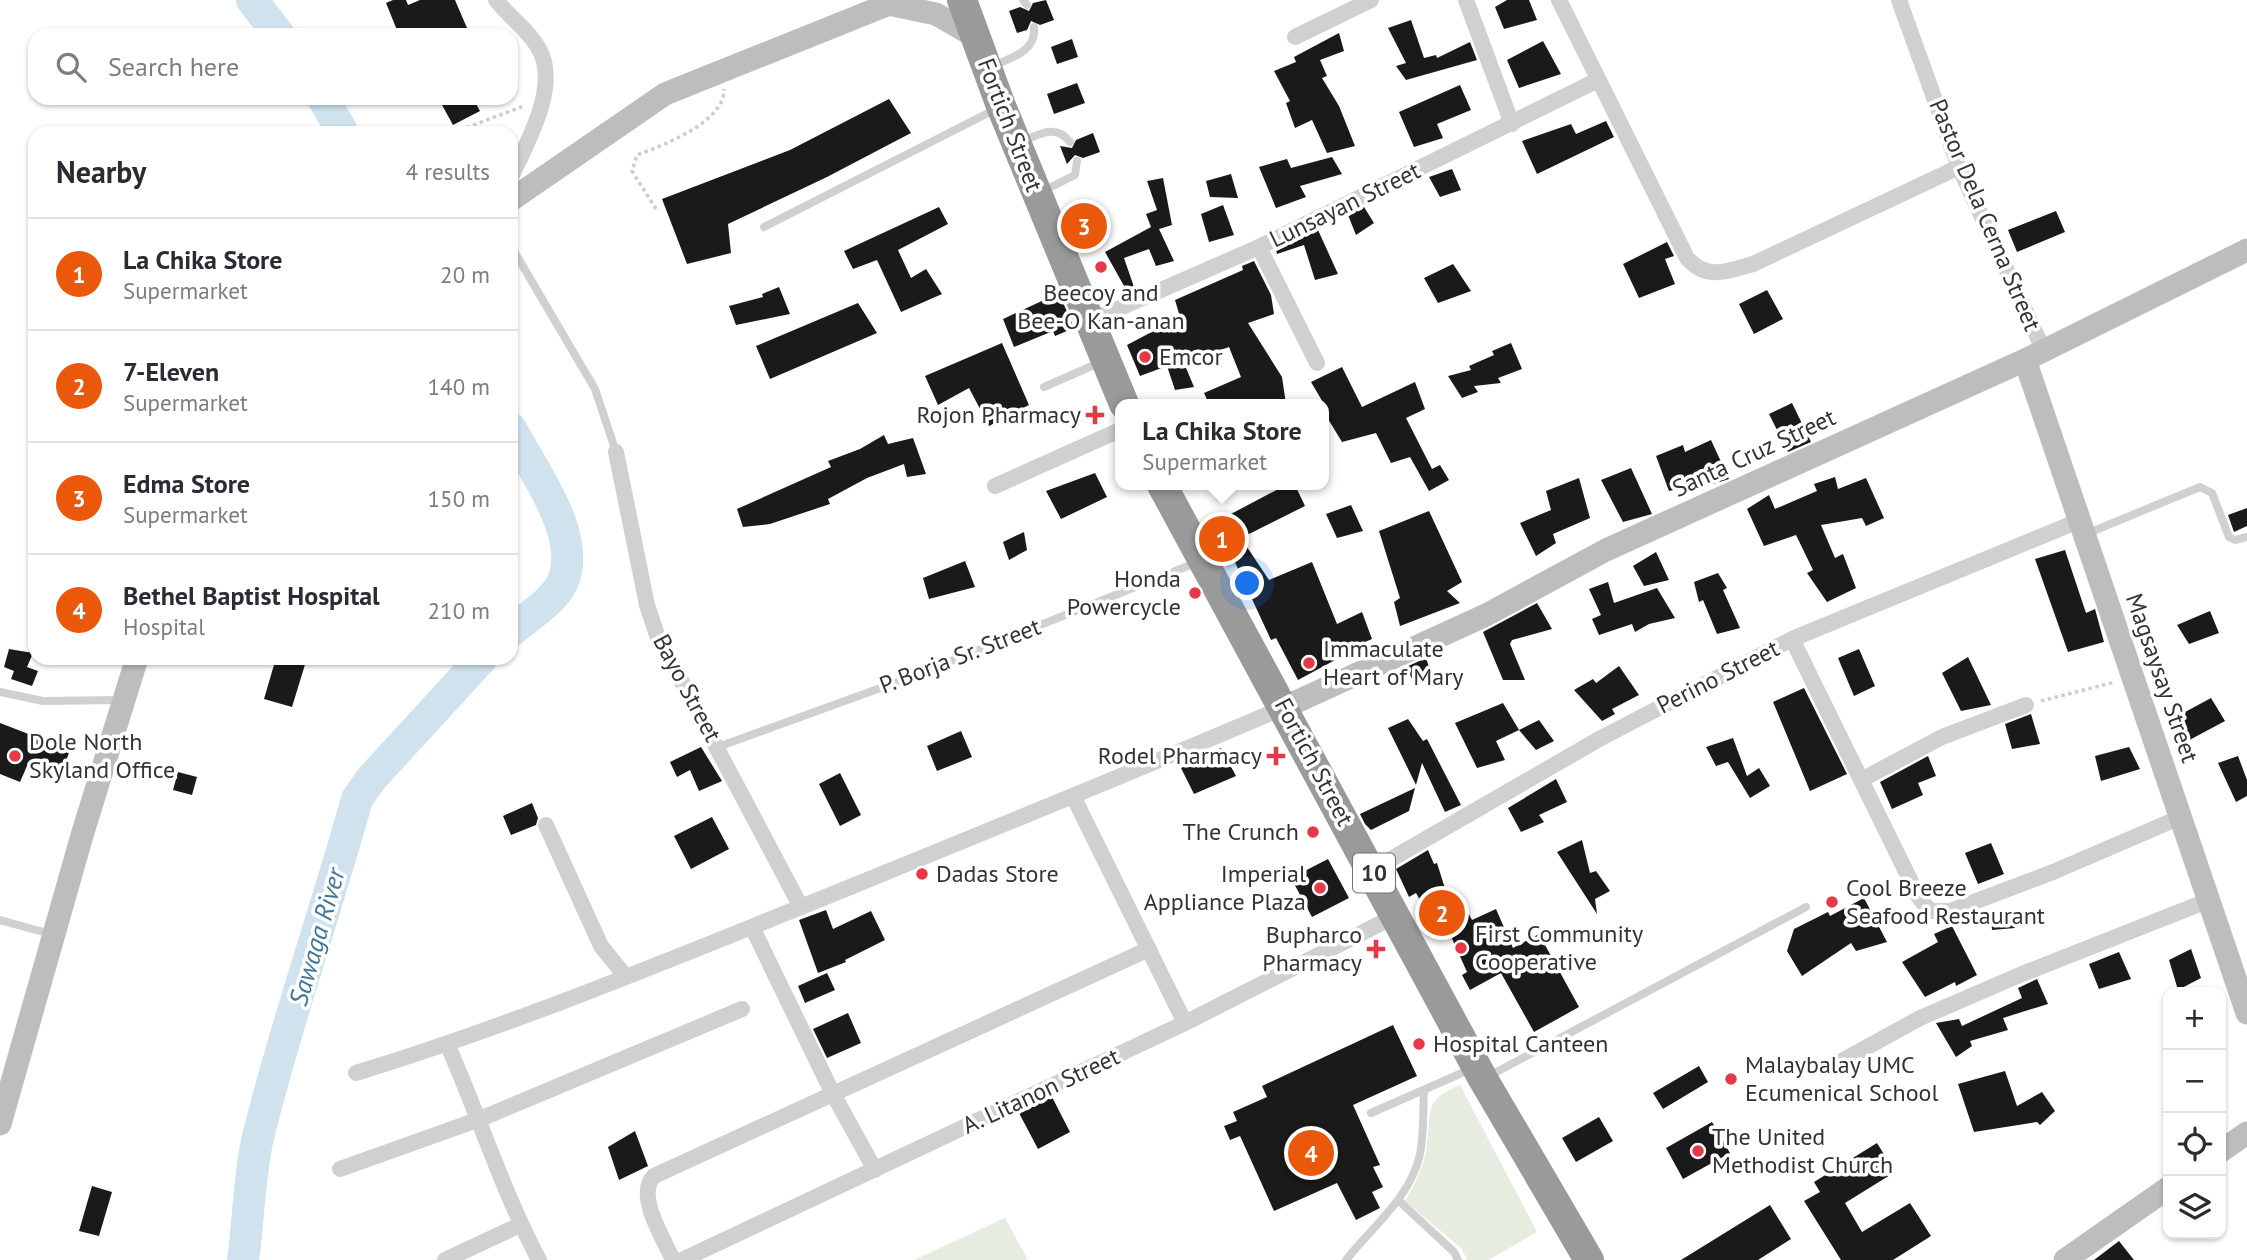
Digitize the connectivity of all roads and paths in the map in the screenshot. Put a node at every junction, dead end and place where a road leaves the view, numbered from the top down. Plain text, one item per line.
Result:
1 (496, 0) edge
2 (963, 0) edge
3 (1371, 0) edge
4 (1466, 0) edge
5 (1559, 0) edge
6 (1899, 0) edge
7 (896, 2) edge
8 (1034, 27) dead end
9 (975, 37) junction
10 (1295, 37) dead end
11 (988, 69) junction
12 (723, 70) junction
13 (1598, 80) junction
14 (1001, 106) junction
15 (539, 107) junction
16 (1512, 124) junction
17 (471, 126) edge
18 (1070, 142) dead end
19 (1016, 143) junction
20 (518, 160) edge
21 (1077, 161) dead end
22 (1959, 167) junction
23 (1037, 194) junction
24 (518, 195) edge
25 (656, 209) dead end
26 (764, 227) dead end
27 (1259, 247) junction
28 (2247, 250) edge
29 (518, 258) edge
30 (1088, 322) junction
31 (2034, 355) junction
32 (1104, 360) junction
33 (1317, 363) dead end
34 (1044, 387) dead end
35 (1122, 399) edge
36 (1115, 433) edge
37 (616, 452) joint
38 (995, 486) dead end
39 (1165, 490) edge
40 (2083, 527) junction
41 (2247, 537) edge
42 (1201, 561) junction
43 (1793, 639) junction
44 (135, 665) edge
45 (2134, 678) junction
46 (0, 692) edge
47 (124, 700) junction
48 (2026, 705) joint
49 (1285, 707) junction
50 (718, 747) junction
51 (1861, 780) junction
52 (1073, 798) junction
53 (2181, 817) junction
54 (546, 825) dead end
55 (1372, 870) junction
56 (2207, 901) junction
57 (801, 907) junction
58 (1806, 907) dead end
59 (1397, 915) junction
60 (0, 920) edge
61 (752, 927) junction
62 (54, 935) junction
63 (1149, 949) junction
64 (625, 977) junction
65 (742, 1009) dead end
66 (2247, 1013) edge
67 (1185, 1023) junction
68 (447, 1045) junction
69 (1829, 1068) dead end
70 (355, 1073) dead end
71 (1480, 1073) junction
72 (1424, 1090) junction
73 (832, 1093) junction
74 (1371, 1113) dead end
75 (480, 1119) junction
76 (0, 1124) edge
77 (2247, 1133) edge
78 (2226, 1148) edge
79 (340, 1169) dead end
80 (875, 1170) junction
81 (2163, 1191) edge
82 (1398, 1200) junction
83 (520, 1225) junction
84 (444, 1260) edge
85 (539, 1260) edge
86 (673, 1260) edge
87 (682, 1260) edge
88 (1346, 1260) edge
89 (1458, 1260) edge
90 (1588, 1260) edge
91 (2065, 1260) edge

1 - 15 street
2 - 9 highway, Fortich Street
3 - 10 street
4 - 16 street
5 - 13 street
6 - 22 street, Pastor Dela Cerna Street
7 - 9 street
7 - 12 street
8 - 11 lane
9 - 11 highway, Fortich Street
11 - 14 highway, Fortich Street
12 - 24 street
12 - 25 path
13 - 16 street, Lunsayan Street
13 - 22 street
14 - 19 highway, Fortich Street
14 - 26 lane
15 - 17 path
15 - 20 street
16 - 27 street, Lunsayan Street
18 - 19 lane
19 - 23 highway, Fortich Street
21 - 23 lane
22 - 31 street, Pastor Dela Cerna Street
23 - 30 highway, Fortich Street
27 - 30 street, Lunsayan Street
27 - 33 street
28 - 31 street, Santa Cruz Street
29 - 37 lane
30 - 32 highway, Fortich Street
31 - 40 street, Magsaysay Street
31 - 49 street, Santa Cruz Street
32 - 34 lane
32 - 35 highway, Fortich Street
36 - 38 street
37 - 50 street, Bayo Street
39 - 42 highway, Fortich Street / 10
40 - 41 lane
40 - 43 street, Perino Street
40 - 45 street, Magsaysay Street
42 - 49 highway, Fortich Street / 10
42 - 50 lane, P. Borja Sr. Street
43 - 51 street
43 - 55 street, Perino Street
44 - 47 street
45 - 48 path
45 - 53 street, Magsaysay Street
46 - 47 lane
47 - 62 street
48 - 51 street
49 - 52 street
49 - 55 highway, Fortich Street / 10
50 - 57 street, Bayo Street
51 - 53 street
52 - 57 street
52 - 63 street
53 - 56 street, Magsaysay Street
54 - 64 street
55 - 59 highway, Fortich Street / 10
56 - 66 street, Magsaysay Street
56 - 69 street
57 - 61 street
58 - 71 lane
59 - 67 street, A. Litanon Street
59 - 71 highway, Fortich Street / 10
60 - 62 lane
61 - 64 street
61 - 73 street
62 - 76 street
63 - 67 street
63 - 73 street
64 - 68 street
65 - 75 street
67 - 80 street, A. Litanon Street
68 - 70 street
68 - 75 street
71 - 72 lane
71 - 90 highway, Fortich Street / 10
72 - 74 lane
72 - 82 lane
73 - 80 street
73 - 86 street
75 - 79 street
75 - 83 street
77 - 78 street
80 - 87 street, A. Litanon Street
81 - 91 street
82 - 88 lane
82 - 89 lane
83 - 84 street
83 - 85 street

